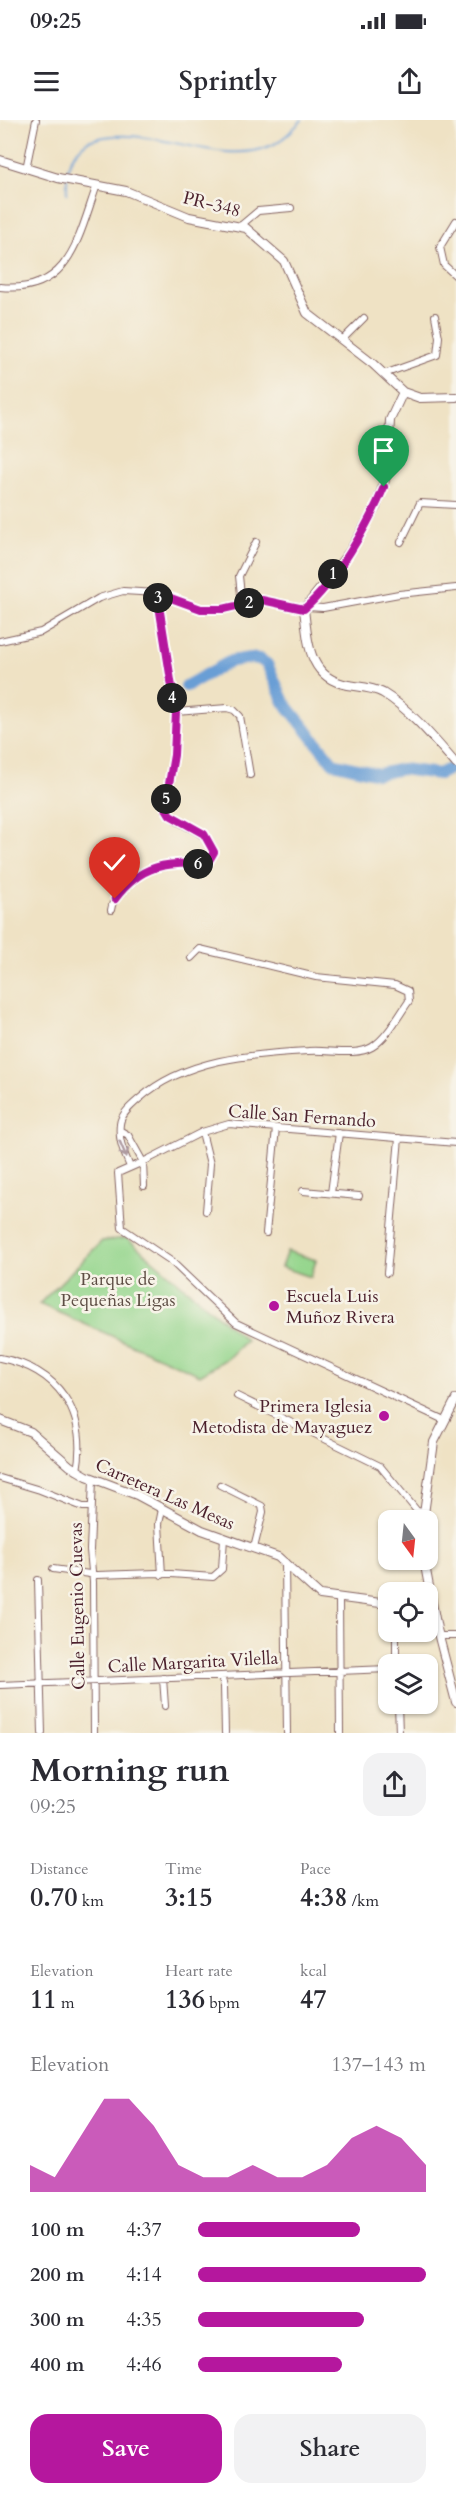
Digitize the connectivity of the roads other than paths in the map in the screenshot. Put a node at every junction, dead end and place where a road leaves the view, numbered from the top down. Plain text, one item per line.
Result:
1 (36, 120) edge
2 (0, 160) edge
3 (26, 169) junction
4 (97, 185) junction
5 (291, 208) dead end
6 (456, 221) edge
7 (239, 227) junction
8 (456, 276) edge
9 (0, 287) edge
10 (435, 316) dead end
11 (364, 318) dead end
12 (342, 340) junction
13 (384, 374) junction
14 (403, 392) junction
15 (456, 397) edge
16 (456, 506) edge
17 (256, 542) dead end
18 (401, 542) dead end
19 (456, 588) edge
20 (157, 593) junction
21 (242, 604) junction
22 (306, 608) junction
23 (0, 641) edge
24 (176, 712) junction
25 (455, 761) edge
26 (250, 775) dead end
27 (111, 910) dead end
28 (191, 958) dead end
29 (276, 1128) junction
30 (121, 1131) junction
31 (202, 1132) junction
32 (339, 1133) junction
33 (399, 1138) junction
34 (456, 1143) edge
35 (142, 1161) junction
36 (130, 1167) junction
37 (144, 1186) dead end
38 (303, 1191) dead end
39 (331, 1193) junction
40 (359, 1196) dead end
41 (206, 1210) dead end
42 (266, 1233) dead end
43 (387, 1272) dead end
44 (0, 1358) edge
45 (237, 1396) dead end
46 (456, 1400) edge
47 (0, 1420) edge
48 (444, 1420) junction
49 (77, 1471) junction
50 (0, 1478) edge
51 (93, 1480) junction
52 (220, 1485) dead end
53 (91, 1507) junction
54 (162, 1509) junction
55 (417, 1510) edge
56 (424, 1510) edge
57 (224, 1538) junction
58 (254, 1548) junction
59 (285, 1562) junction
60 (53, 1569) dead end
61 (92, 1575) junction
62 (162, 1575) junction
63 (38, 1580) dead end
64 (339, 1598) junction
65 (378, 1602) edge
66 (438, 1633) joint
67 (456, 1636) edge
68 (378, 1669) edge
69 (340, 1671) junction
70 (286, 1672) junction
71 (220, 1676) junction
72 (163, 1678) junction
73 (93, 1683) junction
74 (41, 1684) junction
75 (0, 1685) edge
76 (456, 1702) edge
77 (165, 1706) dead end
78 (398, 1714) edge
79 (42, 1733) edge
80 (94, 1733) edge
81 (225, 1733) edge
82 (287, 1733) edge
83 (340, 1733) edge
84 (399, 1733) edge

1 - 3 street
2 - 3 street, PR-348 / PR-348
3 - 4 street, PR-348 / PR-348
4 - 7 street, PR-348 / PR-348
4 - 9 street
5 - 7 street
6 - 8 street
7 - 12 street, PR-348 / PR-348
10 - 13 street
11 - 12 street
12 - 13 street, PR-348 / PR-348
13 - 14 street, PR-348 / PR-348
14 - 15 street
14 - 22 street
16 - 18 street
17 - 21 street
19 - 22 street
20 - 21 street
20 - 23 street
20 - 24 street
21 - 22 street
22 - 25 street
24 - 26 street
24 - 27 street
28 - 30 street
29 - 31 street, Calle San Fernando
29 - 32 street, Calle San Fernando
29 - 42 street
30 - 35 street
30 -> 36 street
31 - 35 street, Calle San Fernando
31 - 41 street
32 - 33 street, Calle San Fernando
32 - 39 street
33 - 34 street, Calle San Fernando
33 - 43 street
35 - 36 street, Calle San Fernando
35 - 37 street
36 - 48 street
38 - 39 street
39 - 40 street
44 - 49 street
45 - 55 street
46 - 48 street
47 - 49 street, Carretera Las Mesas
48 - 56 street
49 - 51 street, Carretera Las Mesas
50 - 53 street
51 - 53 street, Calle Eugenio Cuevas
51 - 54 street, Carretera Las Mesas
52 - 58 street
53 - 61 street, Calle Eugenio Cuevas
54 - 57 street, Carretera Las Mesas
54 - 62 street
57 - 58 street, Carretera Las Mesas
57 - 62 street
58 - 59 street, Carretera Las Mesas
59 - 64 street, Carretera Las Mesas
59 - 70 street
60 - 61 street
61 - 62 street
61 - 73 street, Calle Eugenio Cuevas
63 - 74 street
64 - 65 street, Carretera Las Mesas
64 - 69 street
66 - 67 street
66 - 76 street
68 - 69 street, Calle Margarita Vilella
69 - 70 street, Calle Margarita Vilella
69 - 83 street
70 - 71 street, Calle Margarita Vilella
70 - 82 street
71 - 72 street, Calle Margarita Vilella
71 - 81 street
72 - 73 street, Calle Margarita Vilella
72 - 77 street
73 - 74 street, Calle Margarita Vilella
73 - 80 street, Calle Eugenio Cuevas
74 - 75 street, Calle Margarita Vilella
74 - 79 street
78 - 84 street

